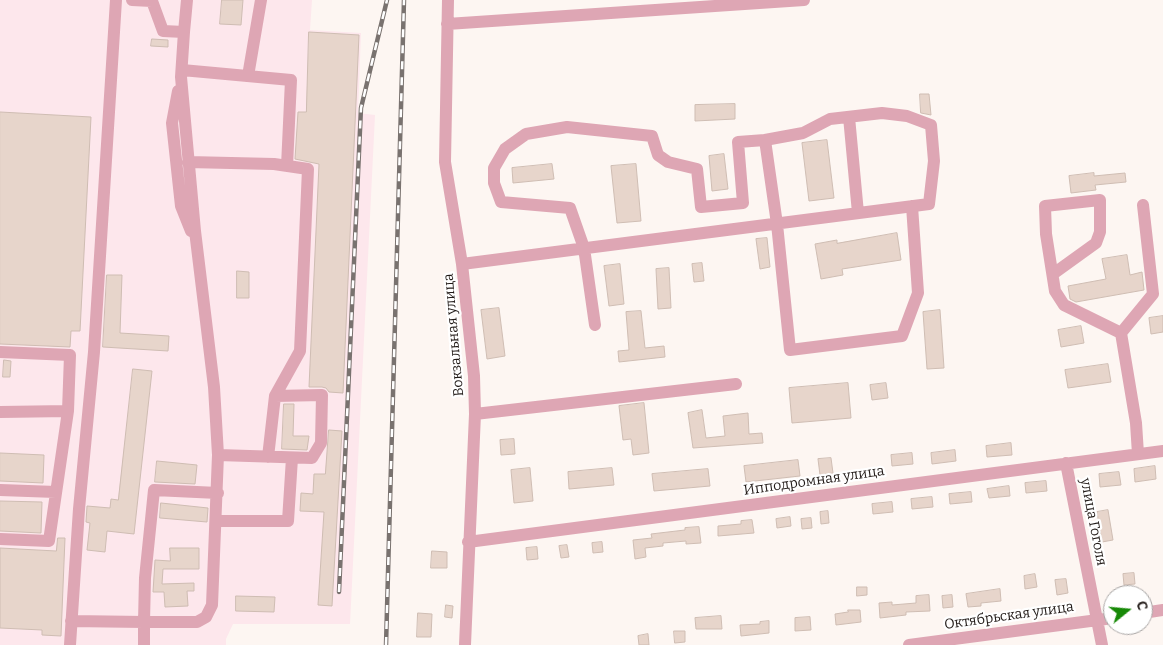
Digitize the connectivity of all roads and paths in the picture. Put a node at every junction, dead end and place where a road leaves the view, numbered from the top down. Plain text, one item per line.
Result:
1 (116, 0) edge
2 (132, 0) edge
3 (187, 0) edge
4 (261, 0) edge
5 (448, 0) edge
6 (804, 0) edge
7 (447, 24) junction
8 (184, 32) junction
9 (181, 73) junction
10 (248, 76) junction
11 (849, 117) junction
12 (765, 140) junction
13 (188, 162) junction
14 (287, 166) junction
15 (1143, 205) dead end
16 (912, 206) junction
17 (858, 213) junction
18 (777, 224) junction
19 (197, 244) junction
20 (584, 248) junction
21 (462, 264) junction
22 (1053, 274) junction
23 (595, 325) dead end
24 (1121, 333) junction
25 (0, 352) edge
26 (736, 384) dead end
27 (275, 396) junction
28 (68, 411) junction
29 (0, 412) edge
30 (475, 414) junction
31 (1163, 451) edge
32 (1138, 454) junction
33 (218, 455) junction
34 (268, 457) junction
35 (292, 458) junction
36 (1066, 463) junction
37 (0, 490) edge
38 (56, 492) junction
39 (218, 493) junction
40 (217, 521) junction
41 (0, 539) edge
42 (468, 542) junction
43 (1103, 619) edge
44 (1097, 620) junction
45 (72, 621) junction
46 (144, 622) junction
47 (70, 645) edge
48 (144, 645) edge
49 (465, 645) edge
50 (909, 645) edge
51 (1102, 645) edge

1 - 45 street
2 - 8 street
3 - 8 street
4 - 10 street
5 - 7 street, Вокзальная улица
6 - 7 street
7 - 21 street, Вокзальная улица
8 - 9 street
9 - 10 street
9 - 13 street
9 - 19 street
10 - 14 street
11 - 12 street
11 - 16 street
11 - 17 street
12 - 18 street
12 - 20 street
13 - 14 street
13 - 19 street
14 - 27 street
15 - 24 street
16 - 17 street
16 - 18 street
17 - 18 street
18 - 20 street
19 - 33 street
20 - 21 street
20 - 23 street
21 - 30 street, Вокзальная улица
22 - 22 street
22 - 24 street
24 - 32 street
25 - 28 street
26 - 30 street
27 - 34 street
27 - 35 street
28 - 29 street
28 - 38 street
30 - 42 street, Вокзальная улица
31 - 32 street, Ипподромная улица
32 - 36 street, Ипподромная улица
33 - 34 street
33 - 39 street
34 - 35 street
35 - 40 street
36 - 42 street, Ипподромная улица
36 - 44 street, улица Гоголя
37 - 38 street
38 - 41 street
39 - 40 street
39 - 46 street
40 - 46 street
42 - 49 street, Вокзальная улица
43 - 44 street, Октябрьская улица
44 - 50 street, Октябрьская улица
44 - 51 street, улица Гоголя
45 - 46 street
45 - 47 street
46 - 48 street

